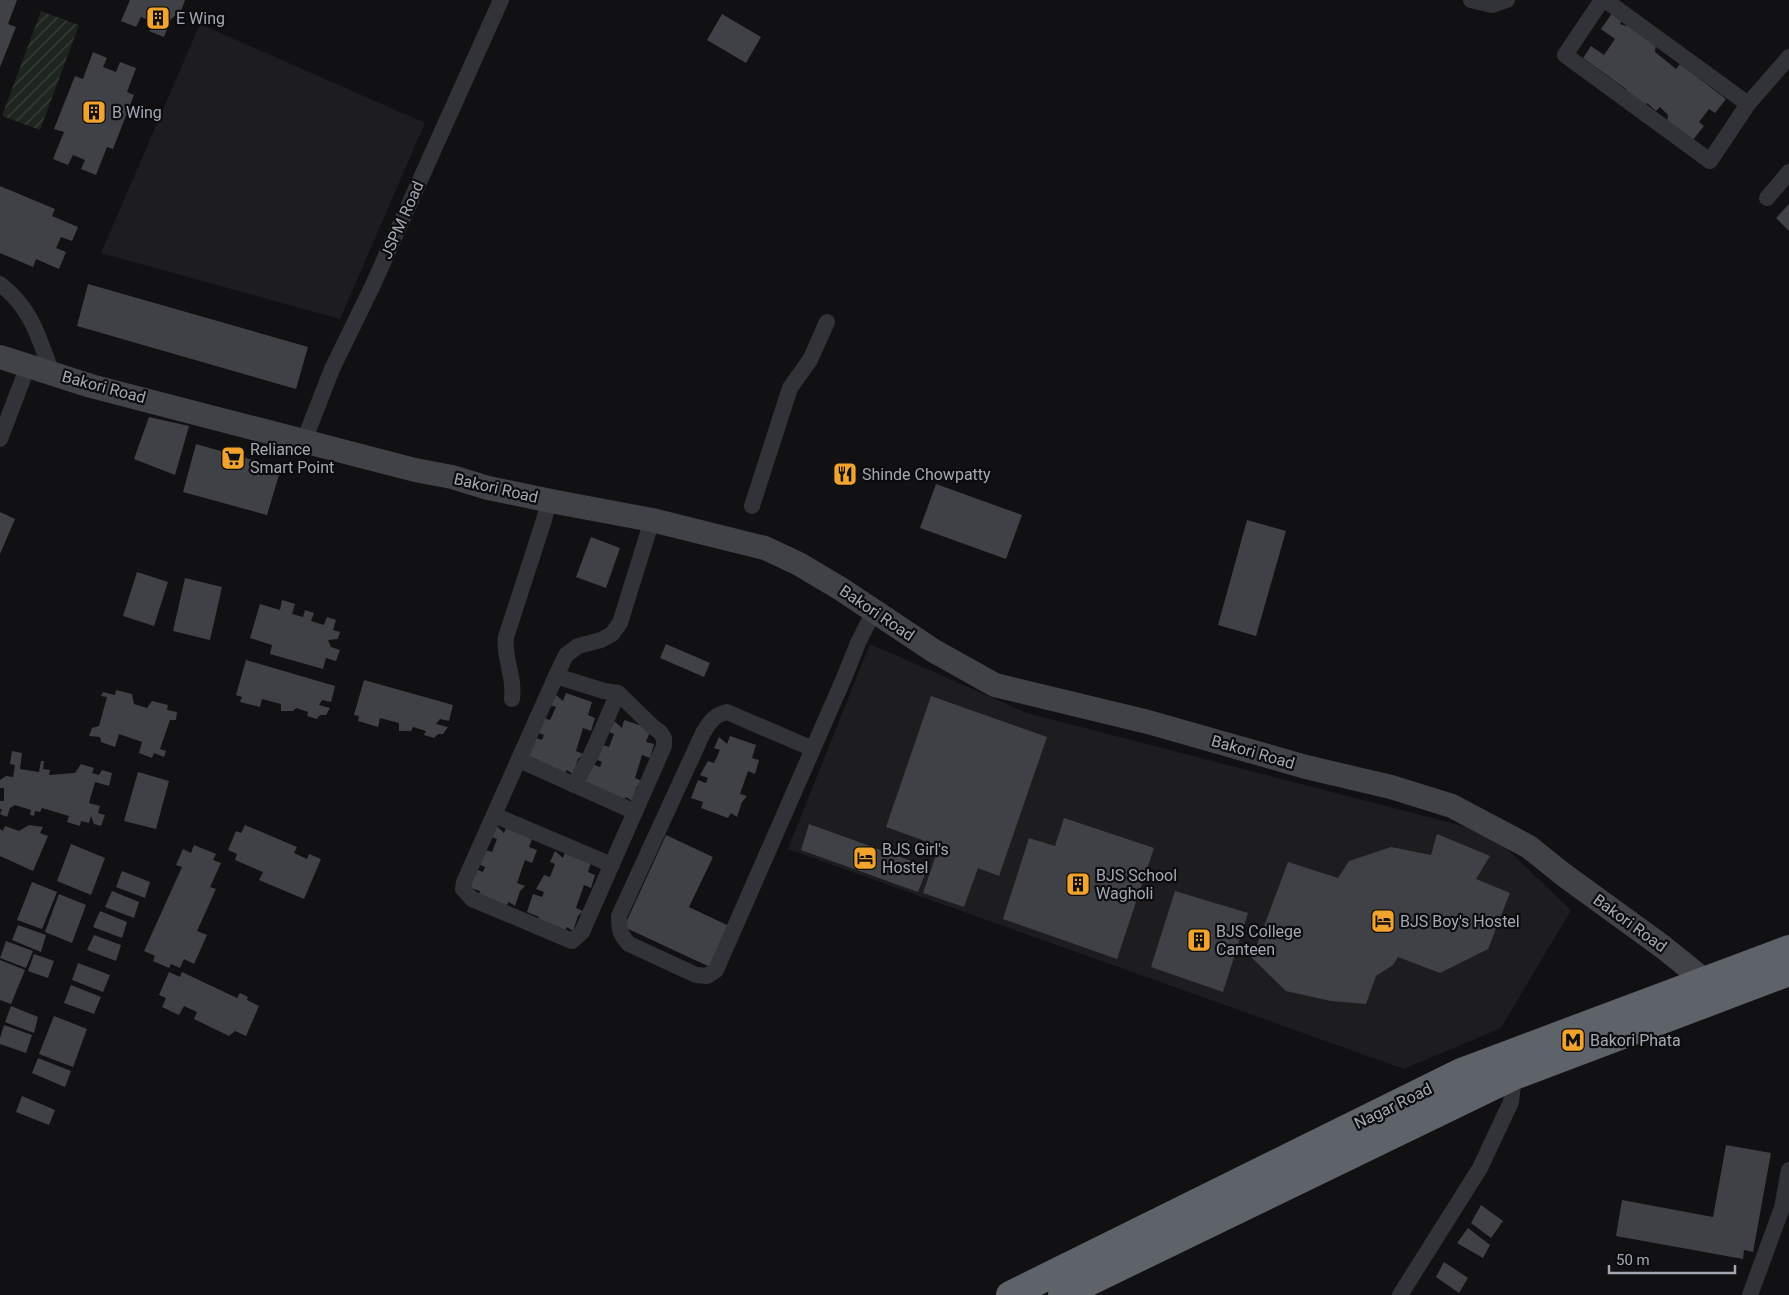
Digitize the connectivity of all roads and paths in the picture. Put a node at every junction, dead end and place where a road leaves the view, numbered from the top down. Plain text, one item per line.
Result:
1 (501, 0) edge
2 (1471, 0) edge
3 (1508, 0) edge
4 (1604, 0) edge
5 (1789, 57) edge
6 (1748, 104) junction
7 (1789, 172) edge
8 (1767, 198) dead end
9 (0, 284) edge
10 (827, 322) dead end
11 (0, 357) edge
12 (28, 366) junction
13 (52, 373) junction
14 (0, 439) edge
15 (304, 441) junction
16 (548, 500) junction
17 (752, 506) dead end
18 (652, 520) junction
19 (874, 611) junction
20 (556, 676) junction
21 (618, 693) junction
22 (512, 699) dead end
23 (813, 749) junction
24 (519, 760) junction
25 (574, 784) junction
26 (636, 812) junction
27 (494, 815) junction
28 (612, 865) junction
29 (1789, 948) edge
30 (1789, 972) edge
31 (1710, 989) junction
32 (1514, 1076) junction
33 (1789, 1170) edge
34 (1754, 1294) edge
35 (1010, 1295) edge
36 (1062, 1295) edge
37 (1400, 1295) edge

1 - 15 street, JSPM Road
2 - 3 street
4 - 6 street
4 - 6 street
5 - 6 street
7 - 8 street
9 - 13 street
10 - 17 street
11 - 12 street, Bakori Road
12 - 13 street, Bakori Road
12 - 14 street
13 - 15 street, Bakori Road
15 - 16 street, Bakori Road
16 - 18 street, Bakori Road
16 - 22 street
18 - 19 street, Bakori Road
18 - 20 street
19 - 23 street
19 - 31 street, Bakori Road
20 - 21 street
20 - 24 street
21 - 25 street
21 - 26 street
23 - 23 street
24 - 25 street
24 - 27 street
25 - 26 street
26 - 28 street
27 - 28 street
27 - 28 street
29 - 31 highway, Nagar Road
30 - 31 highway, Nagar Road
31 - 32 highway, Nagar Road
31 - 35 highway, Nagar Road
32 - 36 highway, Nagar Road
32 - 37 street
33 - 34 street

